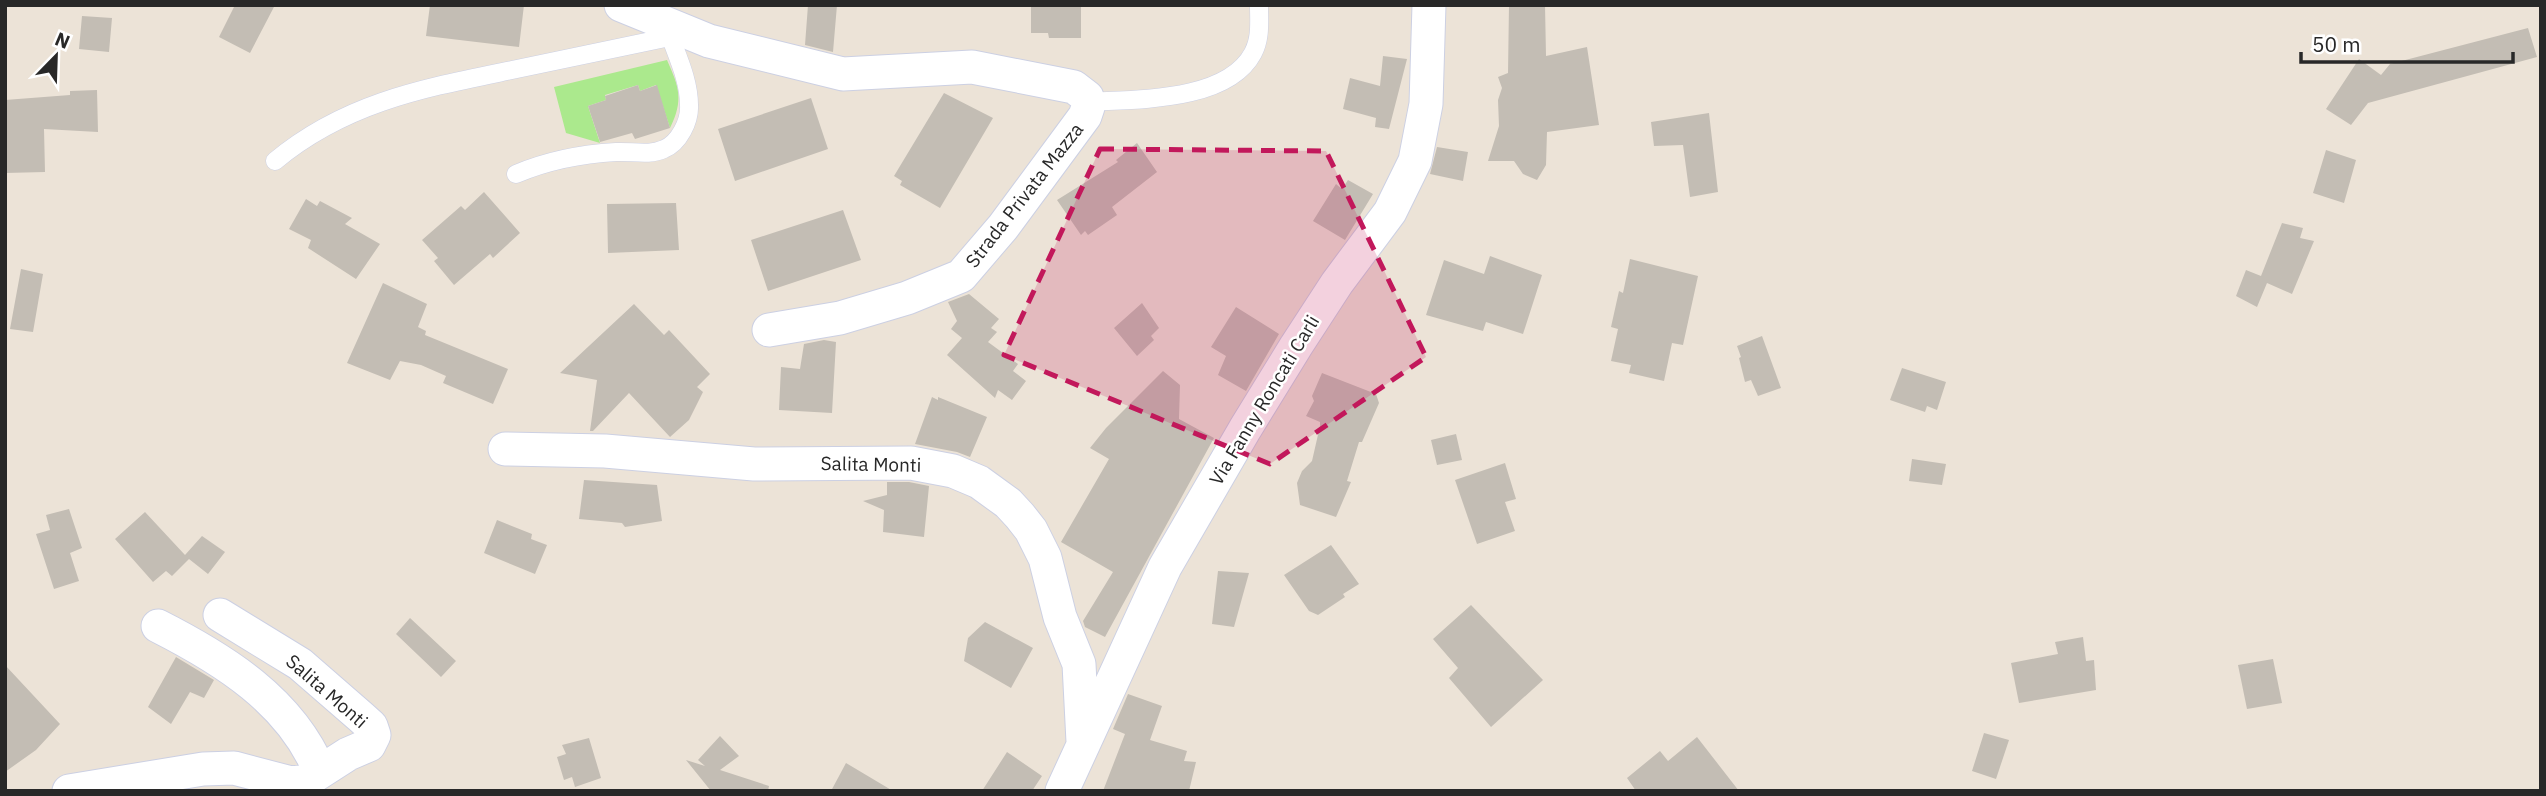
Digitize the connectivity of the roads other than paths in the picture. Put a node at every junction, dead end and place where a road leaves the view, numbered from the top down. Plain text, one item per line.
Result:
1 (621, 5) edge
2 (1259, 5) edge
3 (1429, 5) edge
4 (668, 30) junction
5 (1088, 103) junction
6 (275, 161) dead end
7 (516, 174) dead end
8 (769, 330) dead end
9 (505, 449) dead end
10 (220, 615) dead end
11 (158, 626) dead end
12 (1083, 748) junction
13 (320, 772) junction
14 (69, 791) edge
15 (1062, 791) edge

1 - 4 street, Strada Privata Mazza
2 - 5 lane
3 - 12 street, Via Fanny Roncati Carli
4 - 5 street, Strada Privata Mazza
4 - 6 lane
4 - 7 lane
5 - 8 street, Strada Privata Mazza
9 - 12 street, Salita Monti
10 - 13 street, Salita Monti
11 - 13 street
12 - 15 street, Via Fanny Roncati Carli
13 - 14 street, Salita Monti

